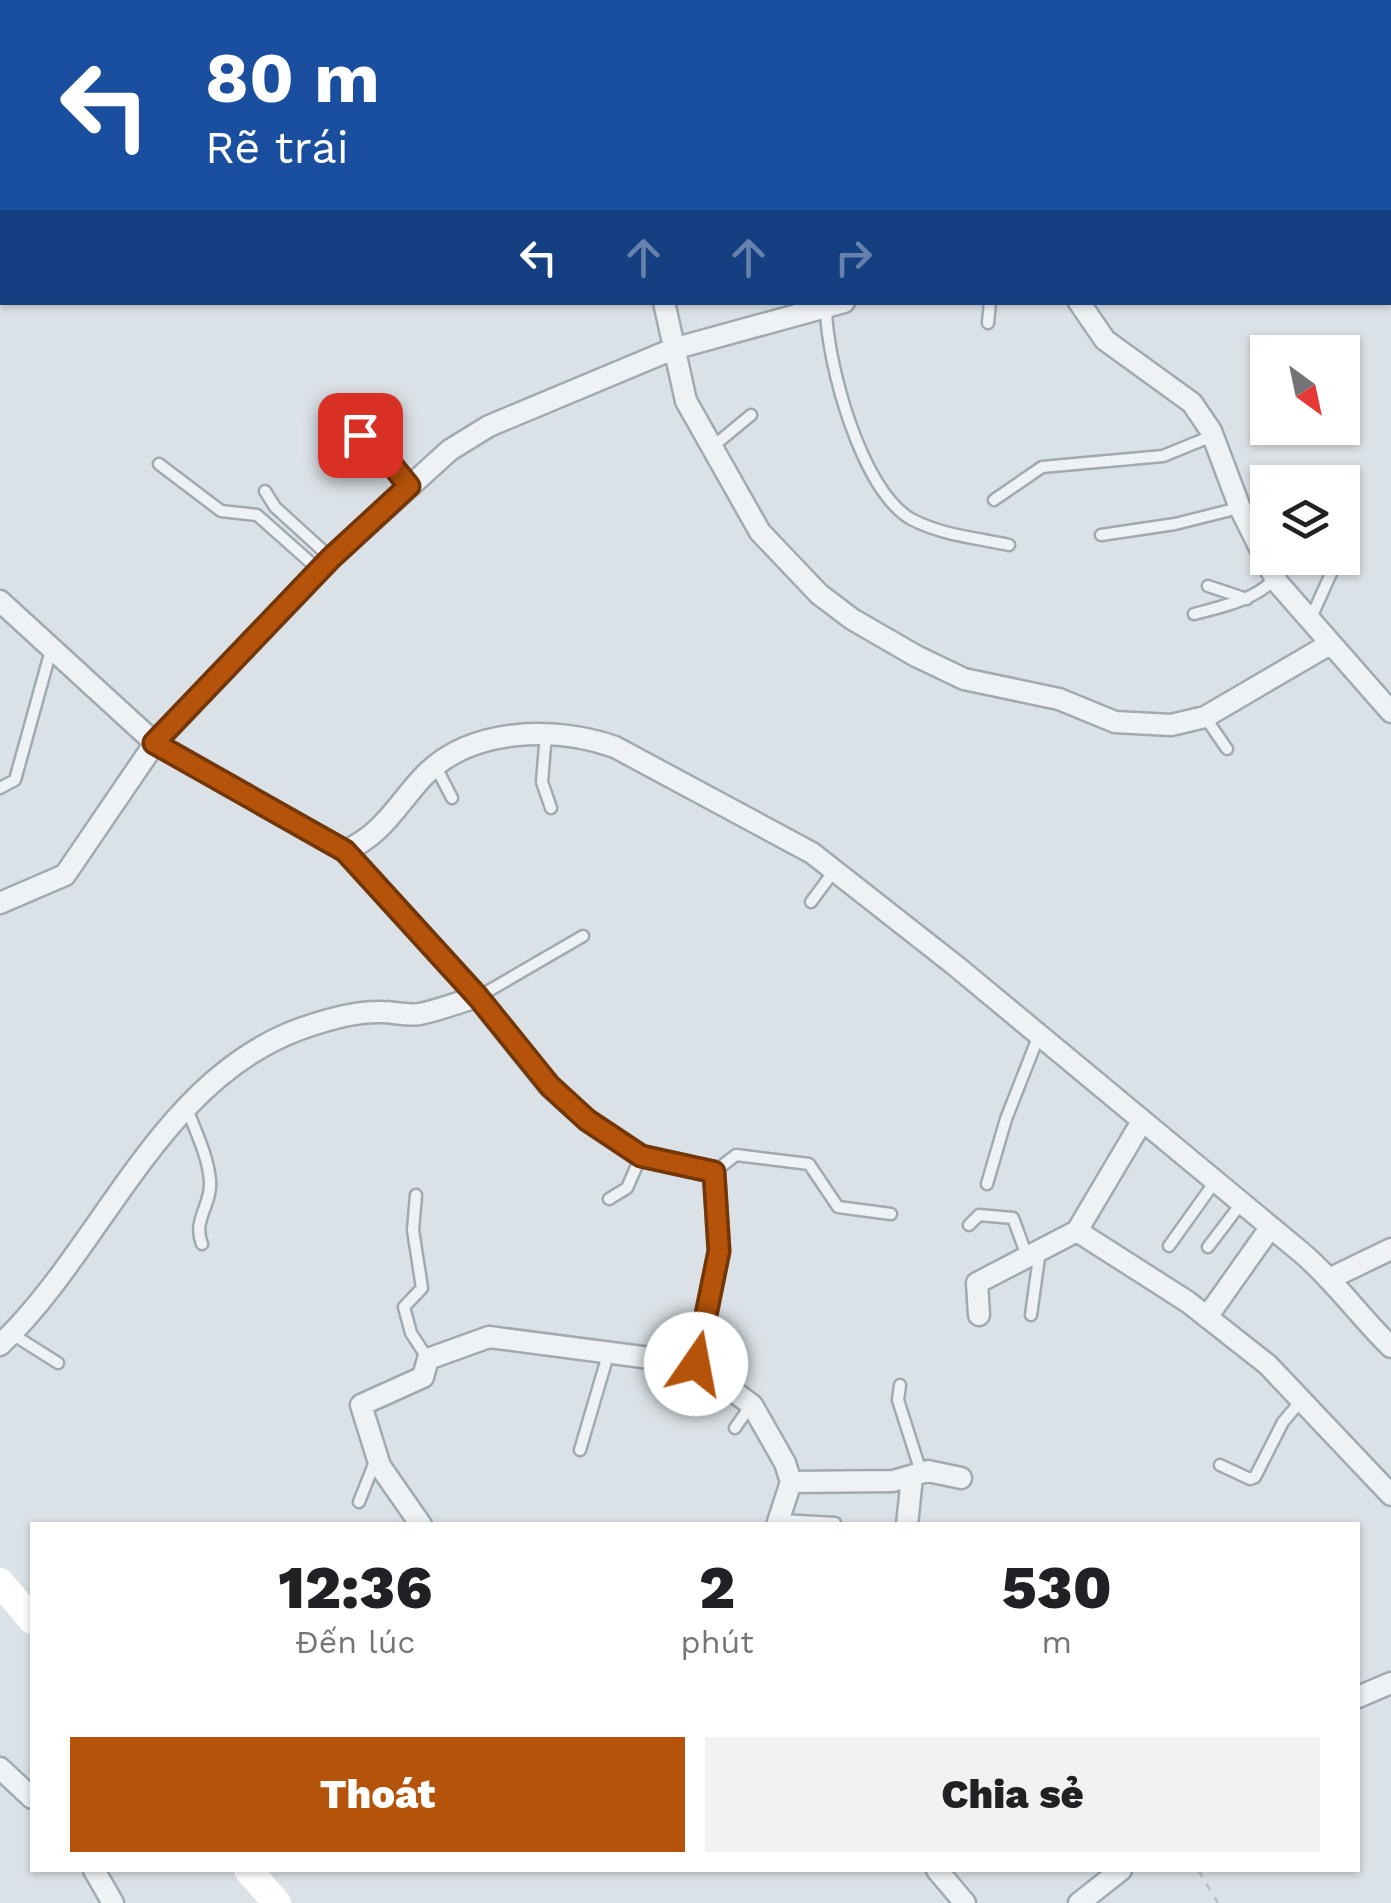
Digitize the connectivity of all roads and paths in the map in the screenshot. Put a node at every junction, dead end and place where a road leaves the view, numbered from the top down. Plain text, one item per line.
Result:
1 (665, 305) edge
2 (990, 305) edge
3 (1080, 305) edge
4 (835, 306) edge
5 (988, 323) dead end
6 (674, 349) junction
7 (751, 416) dead end
8 (360, 435) dead end
9 (1213, 436) junction
10 (710, 449) junction
11 (159, 464) dead end
12 (409, 486) junction
13 (265, 491) dead end
14 (994, 500) dead end
15 (1240, 508) junction
16 (1100, 535) dead end
17 (1009, 544) dead end
18 (325, 564) junction
19 (1281, 575) edge
20 (1330, 575) edge
21 (1277, 582) junction
22 (1208, 586) dead end
23 (1248, 600) junction
24 (0, 601) edge
25 (1194, 614) dead end
26 (1310, 621) junction
27 (1330, 644) junction
28 (51, 649) junction
29 (1391, 712) edge
30 (1205, 717) junction
31 (546, 732) junction
32 (154, 743) junction
33 (1227, 749) dead end
34 (436, 767) junction
35 (0, 788) edge
36 (452, 798) dead end
37 (551, 808) dead end
38 (345, 851) junction
39 (834, 871) junction
40 (811, 902) dead end
41 (0, 903) edge
42 (583, 936) dead end
43 (478, 997) junction
44 (1040, 1034) junction
45 (188, 1110) junction
46 (1142, 1123) junction
47 (641, 1156) junction
48 (714, 1172) junction
49 (987, 1184) dead end
50 (1214, 1184) junction
51 (416, 1195) dead end
52 (608, 1199) dead end
53 (1240, 1205) junction
54 (892, 1214) dead end
55 (969, 1225) dead end
56 (1270, 1228) junction
57 (1077, 1231) junction
58 (202, 1244) dead end
59 (1168, 1246) dead end
60 (1208, 1247) dead end
61 (1391, 1249) edge
62 (1034, 1253) junction
63 (1331, 1278) junction
64 (979, 1314) dead end
65 (1030, 1315) dead end
66 (1207, 1317) junction
67 (6, 1340) edge
68 (1391, 1347) edge
69 (608, 1355) junction
70 (428, 1359) junction
71 (58, 1362) dead end
72 (696, 1364) junction
73 (900, 1385) dead end
74 (1300, 1402) junction
75 (752, 1404) junction
76 (735, 1428) dead end
77 (580, 1450) dead end
78 (376, 1458) junction
79 (1220, 1465) dead end
80 (917, 1474) junction
81 (960, 1478) dead end
82 (791, 1482) junction
83 (1391, 1495) edge
84 (359, 1502) dead end
85 (419, 1522) edge
86 (778, 1522) edge
87 (909, 1522) edge
88 (0, 1582) edge
89 (30, 1618) edge
90 (1390, 1686) edge
91 (1360, 1697) edge
92 (0, 1768) edge
93 (30, 1796) edge
94 (95, 1872) edge
95 (250, 1872) edge
96 (939, 1872) edge
97 (1118, 1872) edge
98 (1199, 1872) edge
99 (113, 1903) edge
100 (277, 1903) edge
101 (965, 1903) edge
102 (1079, 1903) edge
103 (1218, 1903) edge

1 - 6 street
2 - 5 lane
3 - 9 street
4 - 6 street
4 - 17 lane
6 - 10 street
6 - 12 street
7 - 10 lane
8 - 12 lane
9 - 14 lane
9 - 15 street
10 - 30 street
11 - 18 lane
12 - 18 street
13 - 18 lane
15 - 16 lane
15 - 21 street
18 - 32 street
19 - 21 lane
20 - 26 lane
21 - 23 lane
21 - 26 street
22 - 23 lane
23 - 25 lane
24 - 28 street
26 - 27 street
27 - 29 street
27 - 30 street
28 - 32 street
28 - 35 lane
30 - 33 lane
31 - 34 street
31 - 37 lane
31 - 39 street
32 - 38 street
32 - 41 street
34 - 36 lane
34 - 38 street
38 - 43 street
39 - 40 lane
39 - 44 street
42 - 43 lane
43 - 45 street
43 - 47 street
44 - 46 street
44 - 49 lane
45 - 58 lane
45 - 67 street
46 - 50 street
46 - 57 street
47 - 48 street
47 - 52 lane
48 - 54 lane
48 - 72 street
50 - 53 street
50 - 59 lane
51 - 70 lane
53 - 56 street
53 - 60 lane
55 - 62 lane
56 - 63 street
56 - 66 street
57 - 62 street
57 - 66 street
61 - 63 street
62 - 64 street
62 - 65 lane
63 - 68 street
66 - 74 street
67 - 71 lane
69 - 70 street
69 - 72 street
69 - 77 lane
70 - 78 street
72 - 75 street
73 - 80 lane
74 - 79 lane
74 - 83 street
75 - 76 lane
75 - 82 street
78 - 84 lane
78 - 85 street
80 - 81 street
80 - 82 street
80 - 87 street
82 - 86 street
88 - 89 main road
90 - 91 street
92 - 93 street
94 - 99 street
95 - 100 main road
96 - 101 street
97 - 102 street
98 - 103 path

